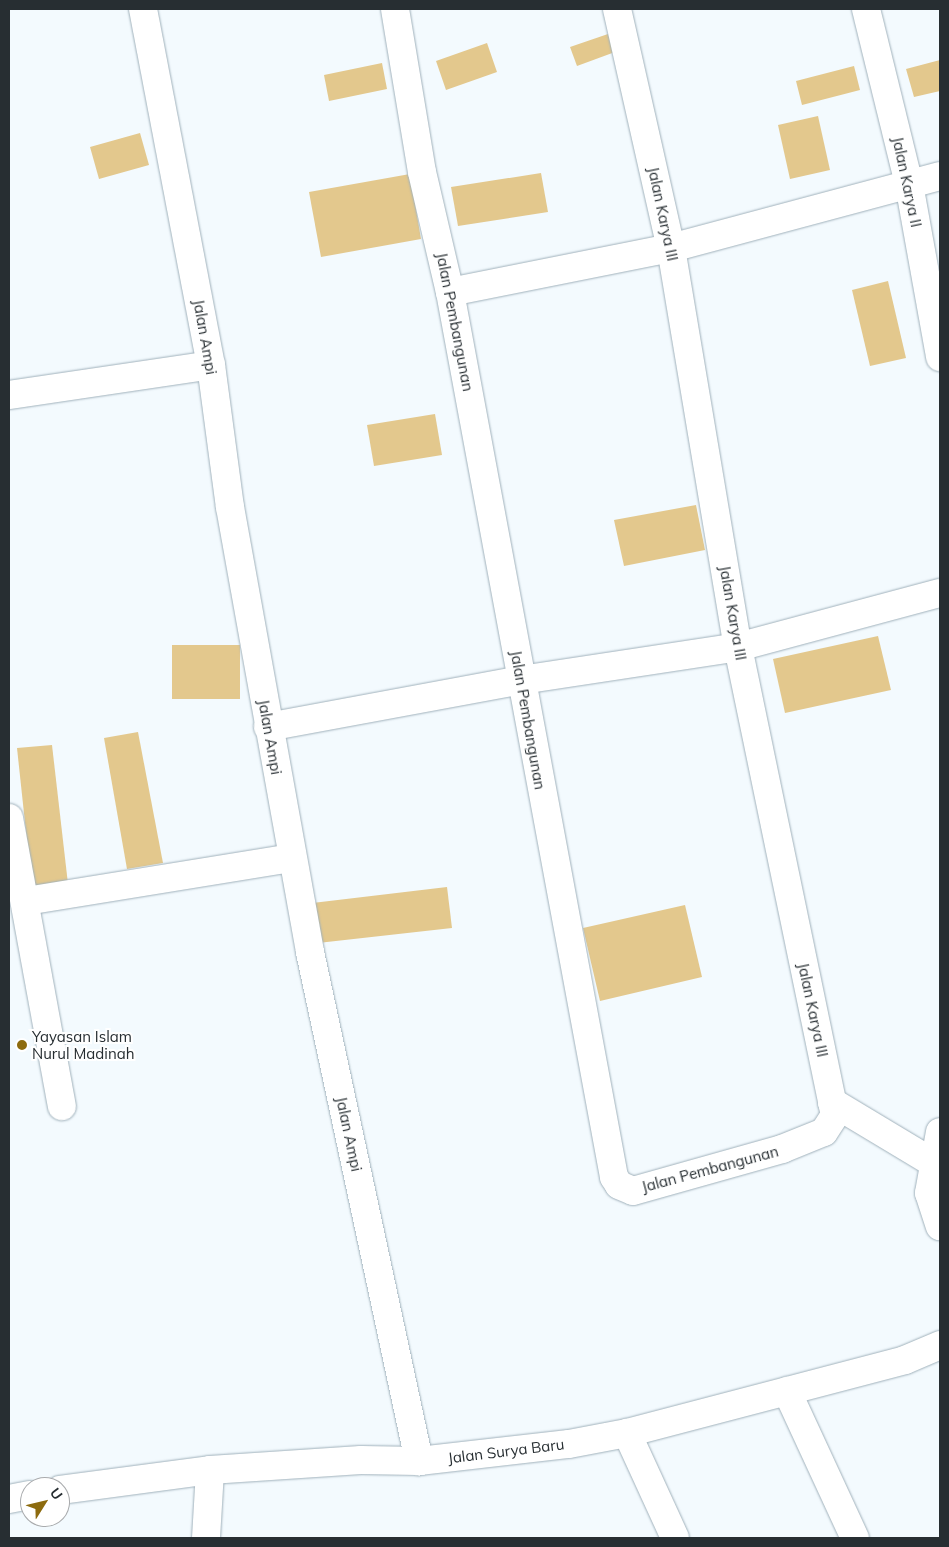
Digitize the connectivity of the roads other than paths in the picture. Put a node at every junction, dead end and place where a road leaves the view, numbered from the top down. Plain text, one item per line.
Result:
1 (143, 9) edge
2 (395, 9) edge
3 (617, 9) edge
4 (866, 9) edge
5 (940, 176) edge
6 (909, 184) junction
7 (671, 248) junction
8 (450, 292) junction
9 (940, 358) edge
10 (211, 365) junction
11 (9, 396) edge
12 (940, 592) edge
13 (738, 647) junction
14 (521, 680) junction
15 (268, 726) junction
16 (9, 818) edge
17 (292, 858) junction
18 (26, 901) junction
19 (832, 1102) junction
20 (62, 1106) dead end
21 (940, 1132) edge
22 (932, 1162) junction
23 (940, 1226) edge
24 (940, 1345) edge
25 (787, 1391) junction
26 (627, 1433) junction
27 (419, 1461) junction
28 (210, 1470) junction
29 (70, 1489) edge
30 (206, 1538) edge
31 (675, 1538) edge
32 (855, 1538) edge

1 - 10 street, Jalan Ampi
2 - 8 street, Jalan Pembangunan
3 - 7 street, Jalan Karya III
4 - 6 street, Jalan Karya II
5 - 6 street
6 - 7 street
6 - 9 street, Jalan Karya II
7 - 8 street
7 - 13 street, Jalan Karya III
8 - 14 street, Jalan Pembangunan
10 - 11 street
10 - 15 street, Jalan Ampi
12 - 13 street
13 - 14 street
13 - 19 street, Jalan Karya III
14 - 15 street
14 - 19 street, Jalan Pembangunan
15 - 17 street, Jalan Ampi
16 - 18 street
17 - 18 street
17 - 27 street, Jalan Ampi
18 - 20 street
19 - 22 street
21 - 22 street
22 - 23 street
24 - 25 street, Jalan Surya Baru
25 - 26 street, Jalan Surya Baru
25 - 32 street
26 - 27 street, Jalan Surya Baru
26 - 31 street
27 - 28 street, Jalan Surya Baru
28 - 29 street, Jalan Surya Baru
28 - 30 street

